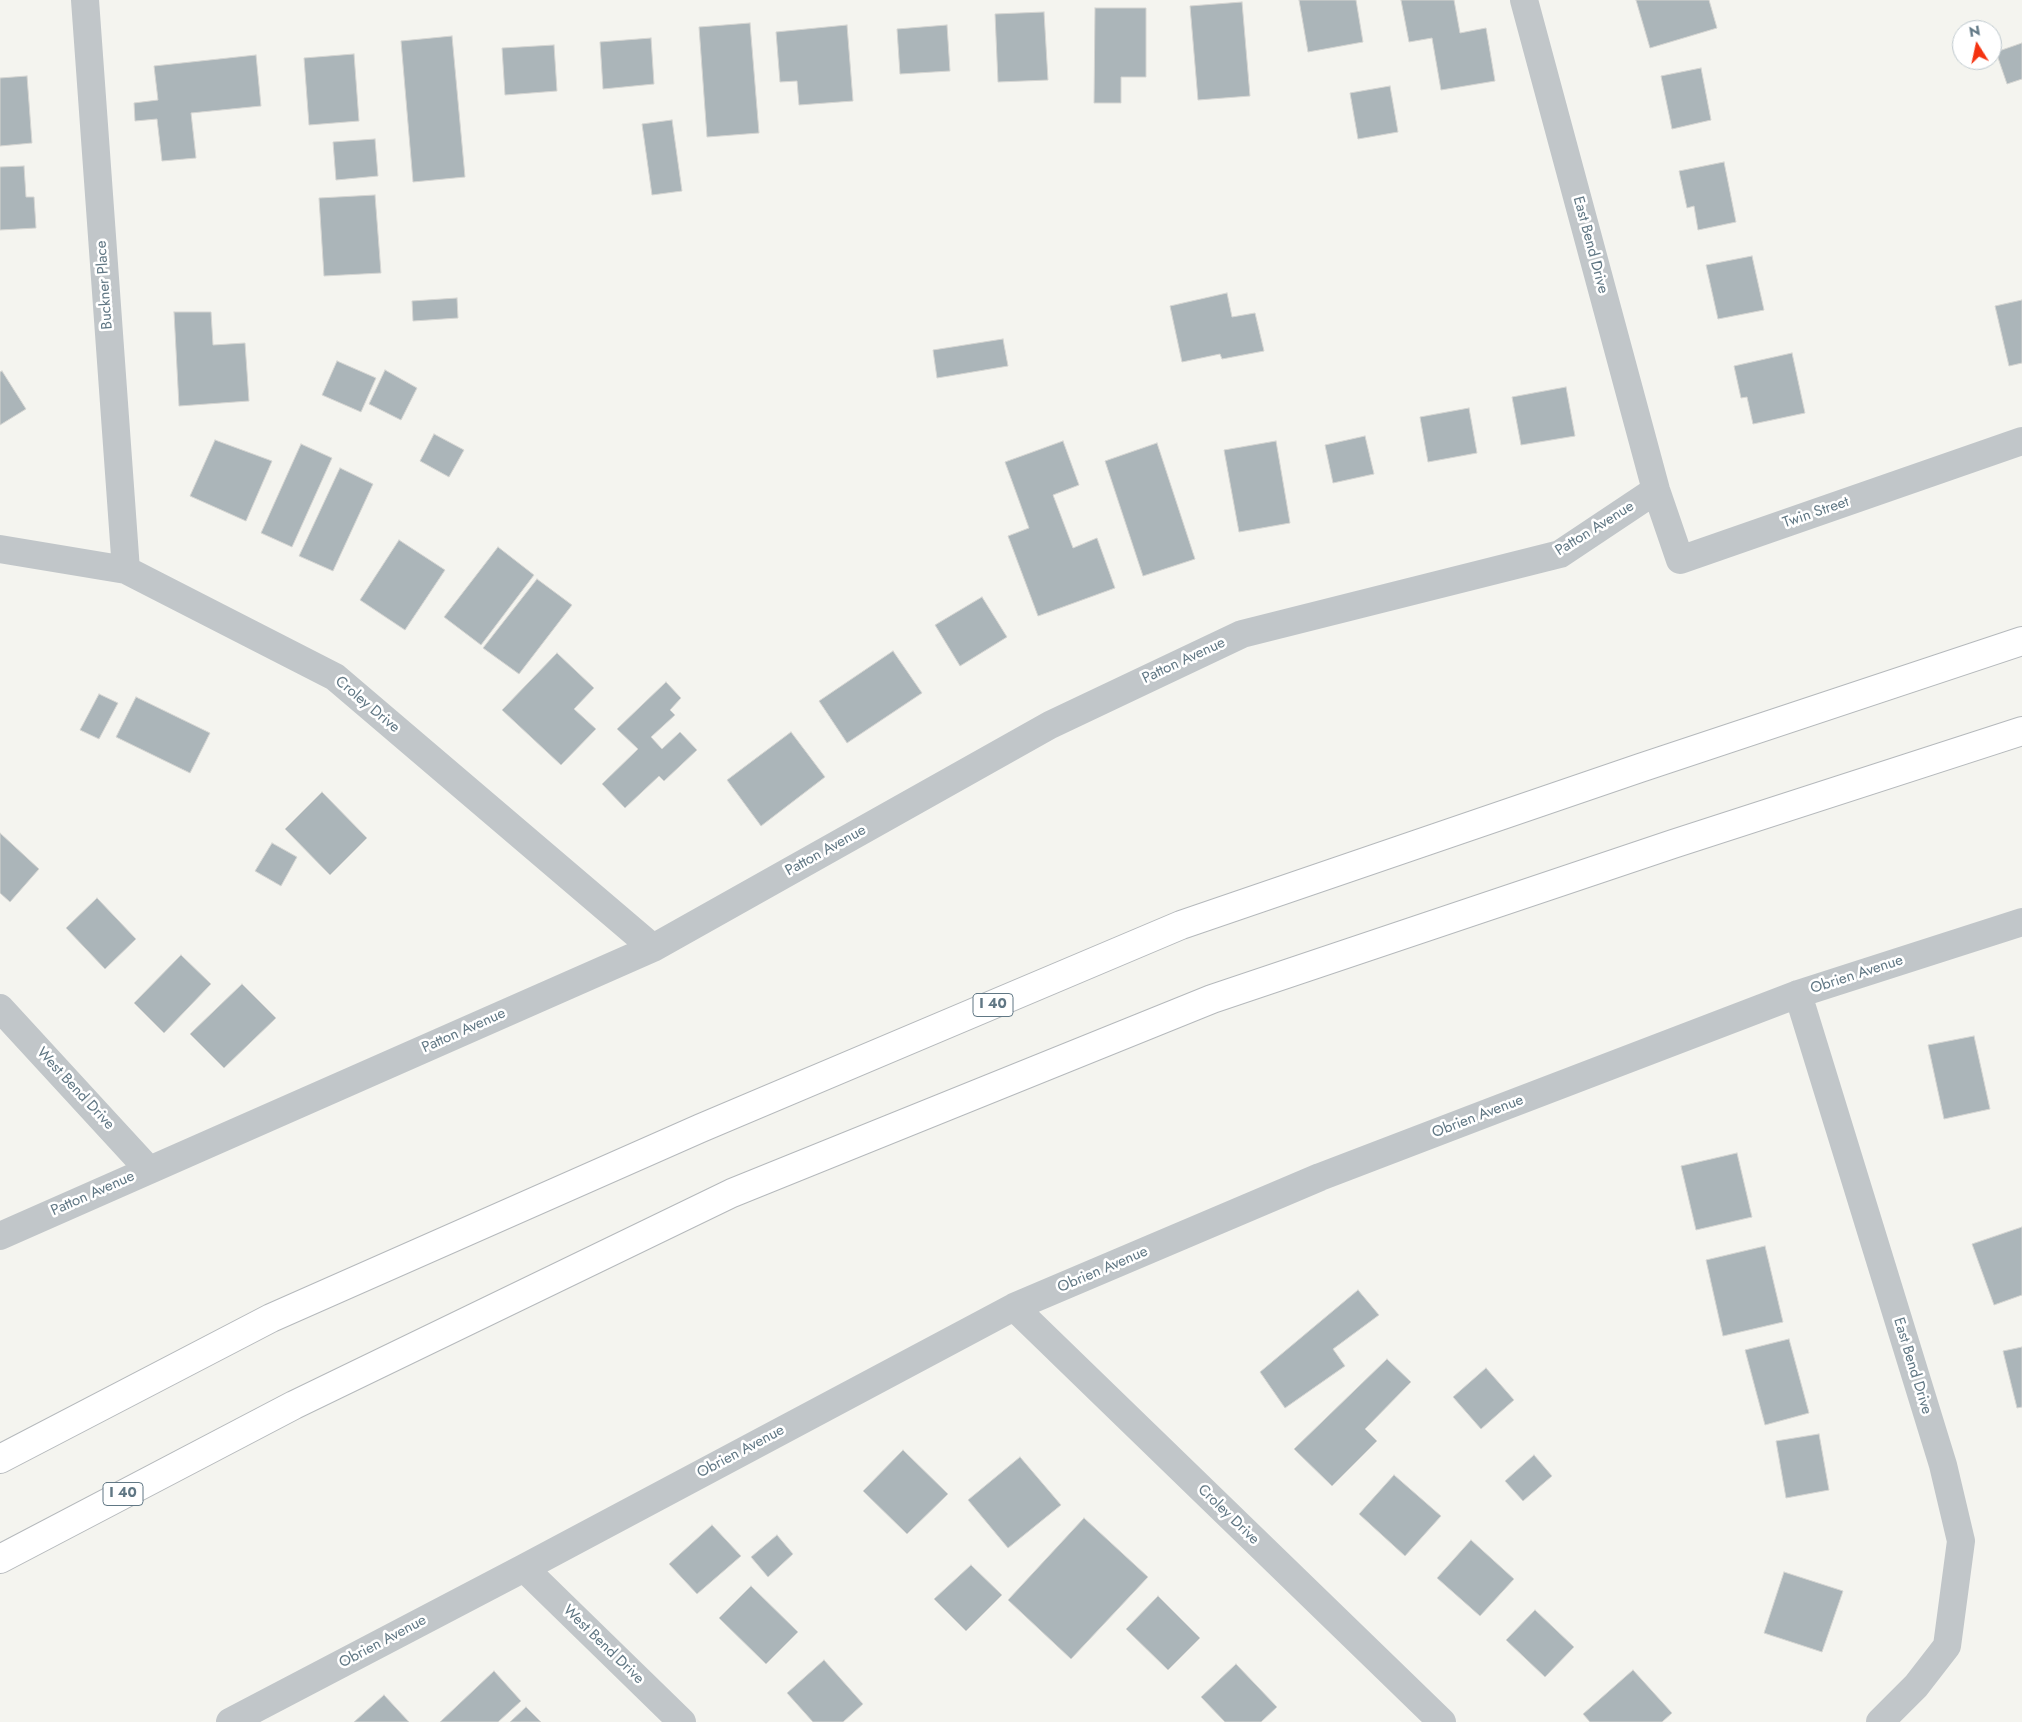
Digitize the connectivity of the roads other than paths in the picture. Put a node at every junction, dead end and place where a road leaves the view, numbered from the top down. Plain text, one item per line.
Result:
1 (85, 0) edge
2 (1524, 0) edge
3 (2022, 441) edge
4 (1656, 490) junction
5 (0, 549) edge
6 (126, 570) junction
7 (2022, 641) edge
8 (2022, 731) edge
9 (2022, 922) edge
10 (653, 948) junction
11 (1798, 994) junction
12 (0, 1008) edge
13 (149, 1170) junction
14 (0, 1236) edge
15 (1014, 1307) junction
16 (0, 1459) edge
17 (0, 1559) edge
18 (524, 1568) junction
19 (230, 1722) edge
20 (682, 1722) edge
21 (1442, 1722) edge
22 (1880, 1722) edge

1 - 6 street, Buckner Place
2 - 4 street, East Bend Drive
3 - 4 street, Twin Street
4 - 10 street, Patton Avenue
5 - 6 street, Croley Drive
6 - 10 street, Croley Drive
7 - 16 highway, I 40
8 - 17 highway, I 40
9 - 11 street, Obrien Avenue
10 - 13 street, Patton Avenue
11 - 15 street, Obrien Avenue
11 - 22 street, East Bend Drive
12 - 13 street, West Bend Drive
13 - 14 street, Patton Avenue
15 - 18 street, Obrien Avenue
15 - 21 street, Croley Drive
18 - 19 street, Obrien Avenue
18 - 20 street, West Bend Drive

